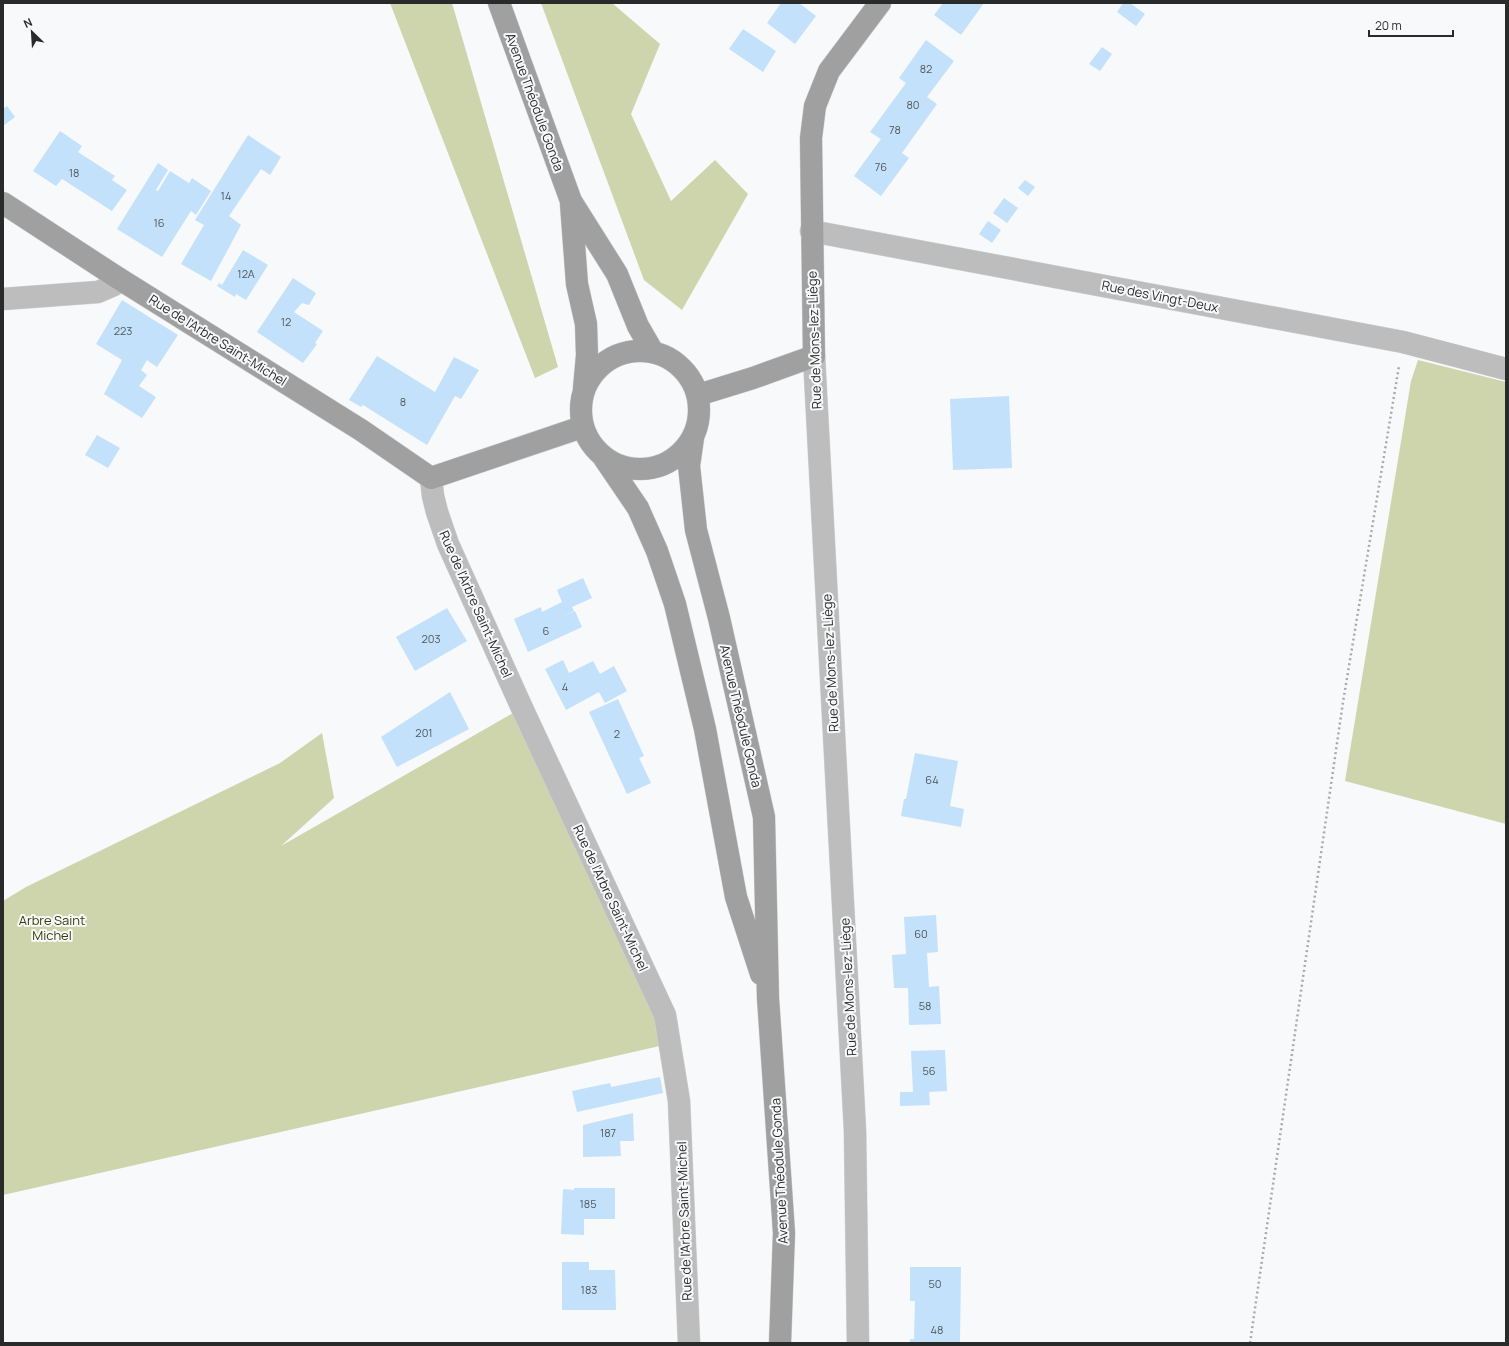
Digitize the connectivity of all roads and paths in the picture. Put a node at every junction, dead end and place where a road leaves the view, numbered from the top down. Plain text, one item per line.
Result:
1 (499, 3) edge
2 (880, 3) edge
3 (571, 201) junction
4 (3, 203) edge
5 (811, 231) junction
6 (118, 278) junction
7 (3, 299) edge
8 (1403, 342) junction
9 (652, 352) junction
10 (814, 356) junction
11 (1506, 369) edge
12 (584, 388) junction
13 (698, 395) junction
14 (582, 427) junction
15 (693, 438) junction
16 (604, 458) junction
17 (431, 478) junction
18 (768, 998) junction
19 (689, 1343) edge
20 (780, 1343) edge
21 (858, 1343) edge
22 (1250, 1343) edge

1 - 3 main road, Avenue Théodule Gonda
2 - 5 main road, Rue de Mons-lez-Liège
3 - 9 main road, Avenue Théodule Gonda
3 - 12 main road, Avenue Théodule Gonda
4 - 6 main road, Rue de l'Arbre Saint-Michel
5 - 8 street, Rue des Vingt-Deux
5 - 10 main road, Rue de Mons-lez-Liège
6 - 7 street
6 - 17 main road, Rue de l'Arbre Saint-Michel
8 - 11 street, Rue des Vingt-Deux
8 - 22 path
9 - 12 main road
9 - 13 main road
10 - 13 main road
10 - 21 street, Rue de Mons-lez-Liège
12 - 14 main road
13 - 15 main road
14 - 16 main road
14 - 17 main road
15 - 16 main road
15 - 18 main road, Avenue Théodule Gonda
16 - 18 main road, Avenue Théodule Gonda
17 - 19 street, Rue de l'Arbre Saint-Michel
18 - 20 main road, Avenue Théodule Gonda

